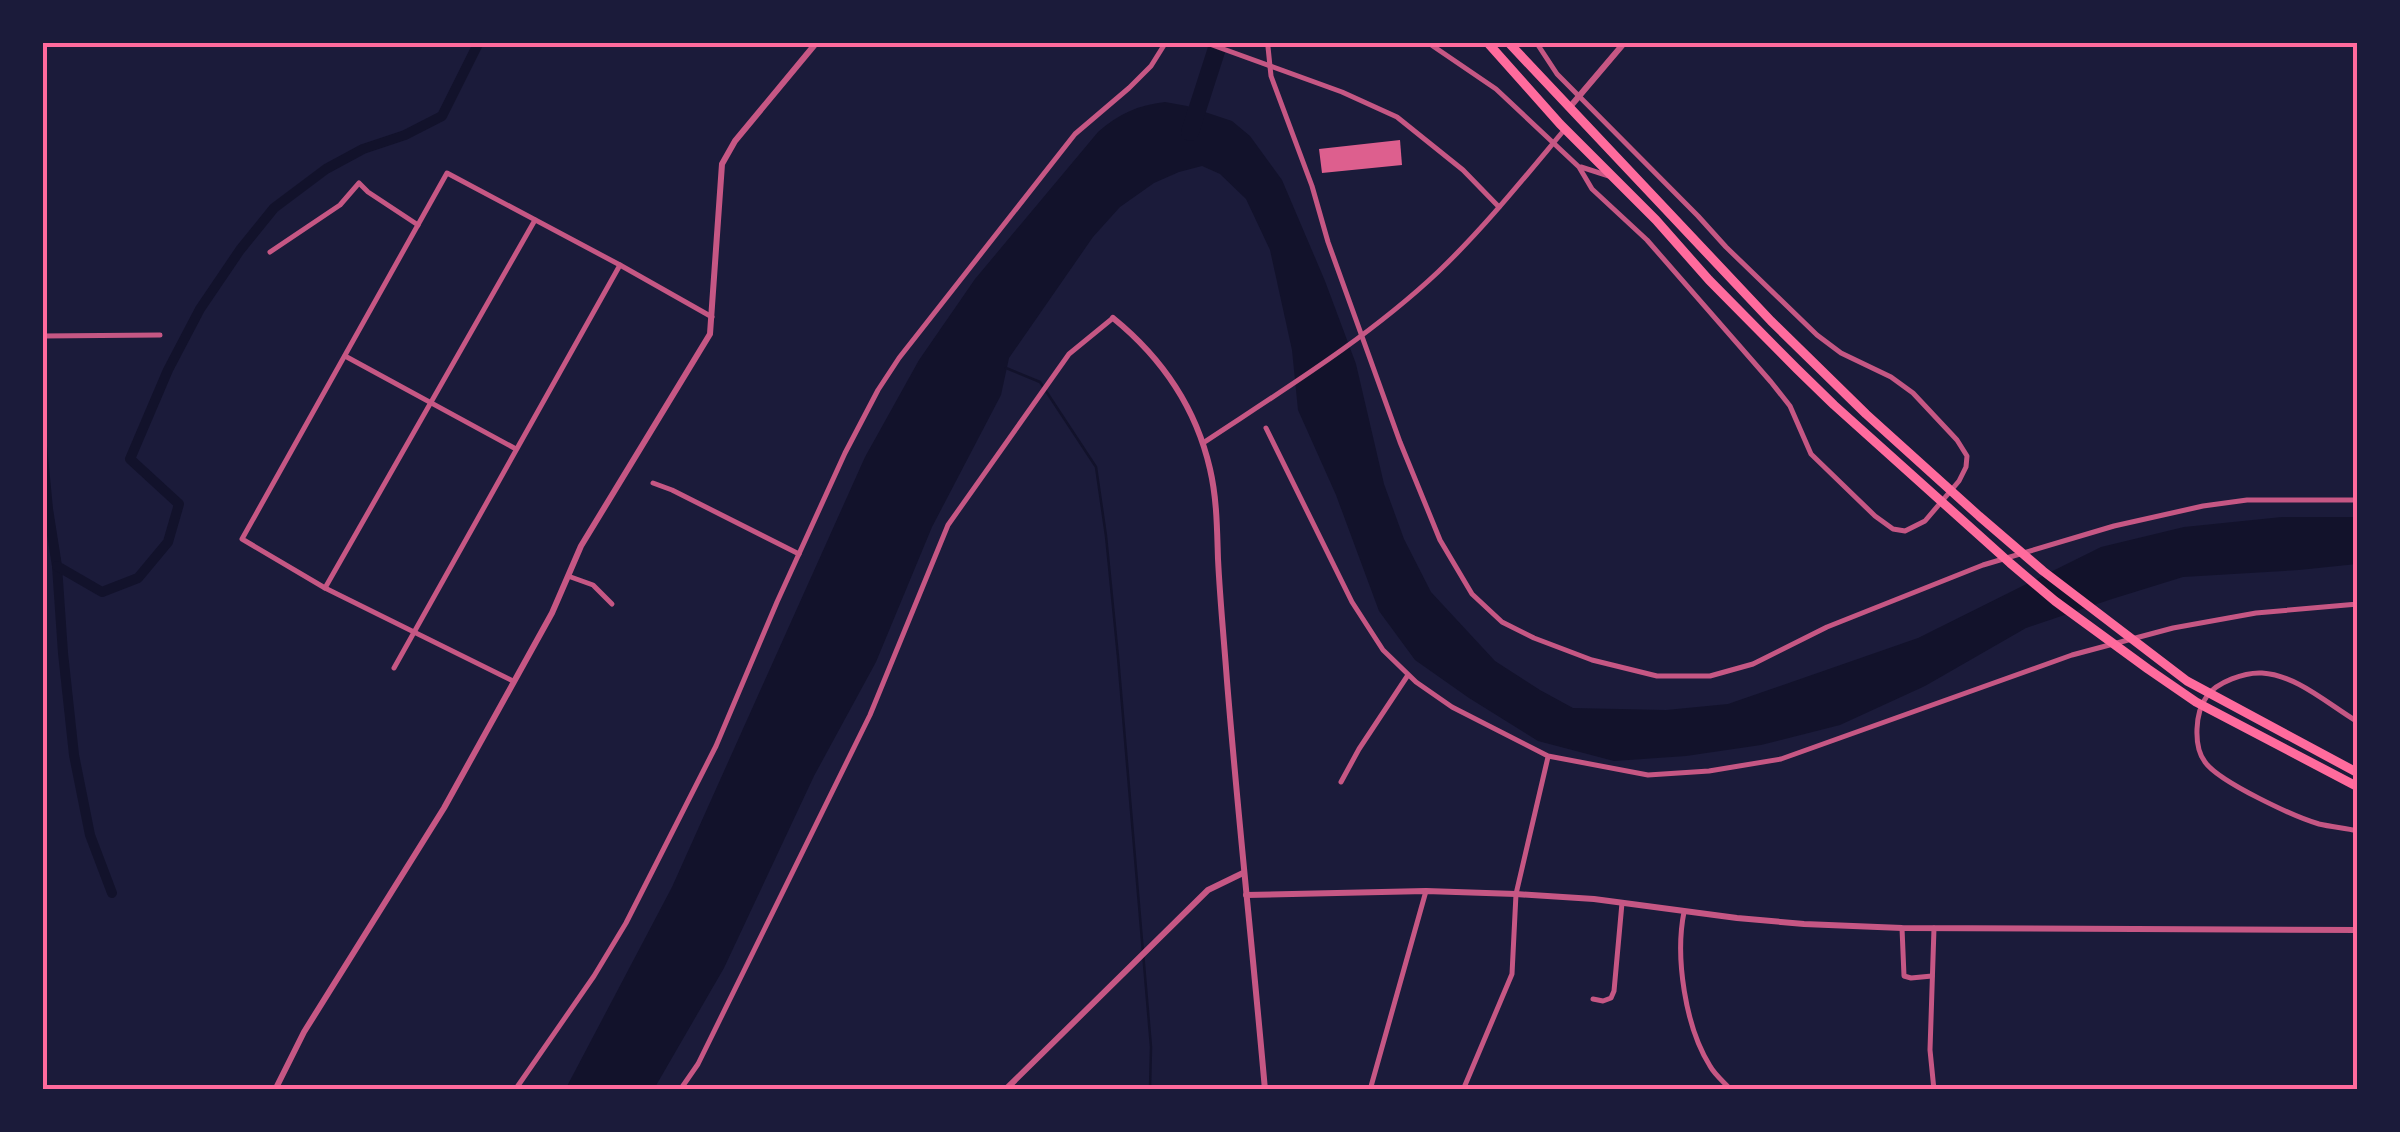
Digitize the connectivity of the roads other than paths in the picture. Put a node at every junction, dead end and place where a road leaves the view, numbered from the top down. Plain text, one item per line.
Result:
1 (817, 42) edge
2 (1166, 42) edge
3 (1204, 42) edge
4 (1427, 42) edge
5 (1487, 42) edge
6 (1508, 42) edge
7 (1536, 42) edge
8 (1625, 42) edge
9 (1268, 47) dead end
10 (1269, 66) junction
11 (1535, 73) junction
12 (1557, 74) junction
13 (1580, 96) junction
14 (1568, 108) junction
15 (1565, 129) junction
16 (1553, 144) junction
17 (1578, 166) junction
18 (1612, 177) junction
19 (1499, 207) junction
20 (535, 220) junction
21 (418, 225) junction
22 (270, 252) dead end
23 (620, 264) junction
24 (712, 317) junction
25 (1114, 318) joint
26 (160, 335) dead end
27 (42, 336) edge
28 (344, 356) junction
29 (430, 404) junction
30 (1266, 428) dead end
31 (1202, 444) junction
32 (516, 449) junction
33 (654, 483) dead end
34 (2358, 500) edge
35 (798, 554) junction
36 (568, 576) junction
37 (325, 588) junction
38 (612, 604) dead end
39 (2358, 604) edge
40 (412, 631) junction
41 (394, 668) dead end
42 (1408, 674) junction
43 (512, 682) junction
44 (2358, 722) edge
45 (1548, 756) junction
46 (2358, 773) edge
47 (1342, 782) dead end
48 (2358, 787) edge
49 (2358, 831) edge
50 (1244, 873) junction
51 (1426, 891) junction
52 (1516, 894) junction
53 (1246, 895) junction
54 (1622, 903) junction
55 (1684, 912) junction
56 (1934, 927) junction
57 (1902, 928) junction
58 (2358, 930) edge
59 (1932, 976) junction
60 (1593, 999) dead end
61 (275, 1090) edge
62 (515, 1090) edge
63 (680, 1090) edge
64 (1005, 1090) edge
65 (1265, 1090) edge
66 (1370, 1090) edge
67 (1463, 1090) edge
68 (1732, 1090) edge
69 (1934, 1090) edge

1 - 24 street
2 - 35 street
3 - 10 street
4 - 16 street
5 - 15 highway
6 - 11 highway
7 - 12 street
8 - 13 street
9 - 10 street
10 - 19 street
10 - 34 street
11 - 12 street
11 - 14 highway
12 - 13 street
13 - 14 street
13 - 17 street
14 - 46 highway
15 - 16 street
15 - 18 highway
16 - 17 street
16 - 19 street
17 - 18 street
18 - 48 highway
19 - 31 street
20 - 21 street
20 - 23 street
20 - 29 street
21 - 22 street
21 - 28 street
23 - 24 street
23 - 32 street
24 - 36 street
25 - 31 street
25 - 63 street
26 - 27 street
28 - 29 street
28 - 37 street
29 - 32 street
29 - 37 street
30 - 42 street
31 - 50 street
32 - 40 street
33 - 35 street
35 - 62 street
36 - 38 street
36 - 43 street
37 - 40 street
39 - 45 street
40 - 41 street
40 - 43 street
42 - 45 street
42 - 47 street
43 - 61 street
44 - 49 street
45 - 52 street
50 - 53 street
50 - 64 street
51 - 52 street
51 - 53 street
51 - 66 street
52 - 54 street
52 - 67 street
53 - 65 street
54 - 55 street
54 - 60 street
55 - 57 street
55 - 68 street
56 - 57 street
56 - 58 street
56 - 59 street
57 - 59 street
59 - 69 street

